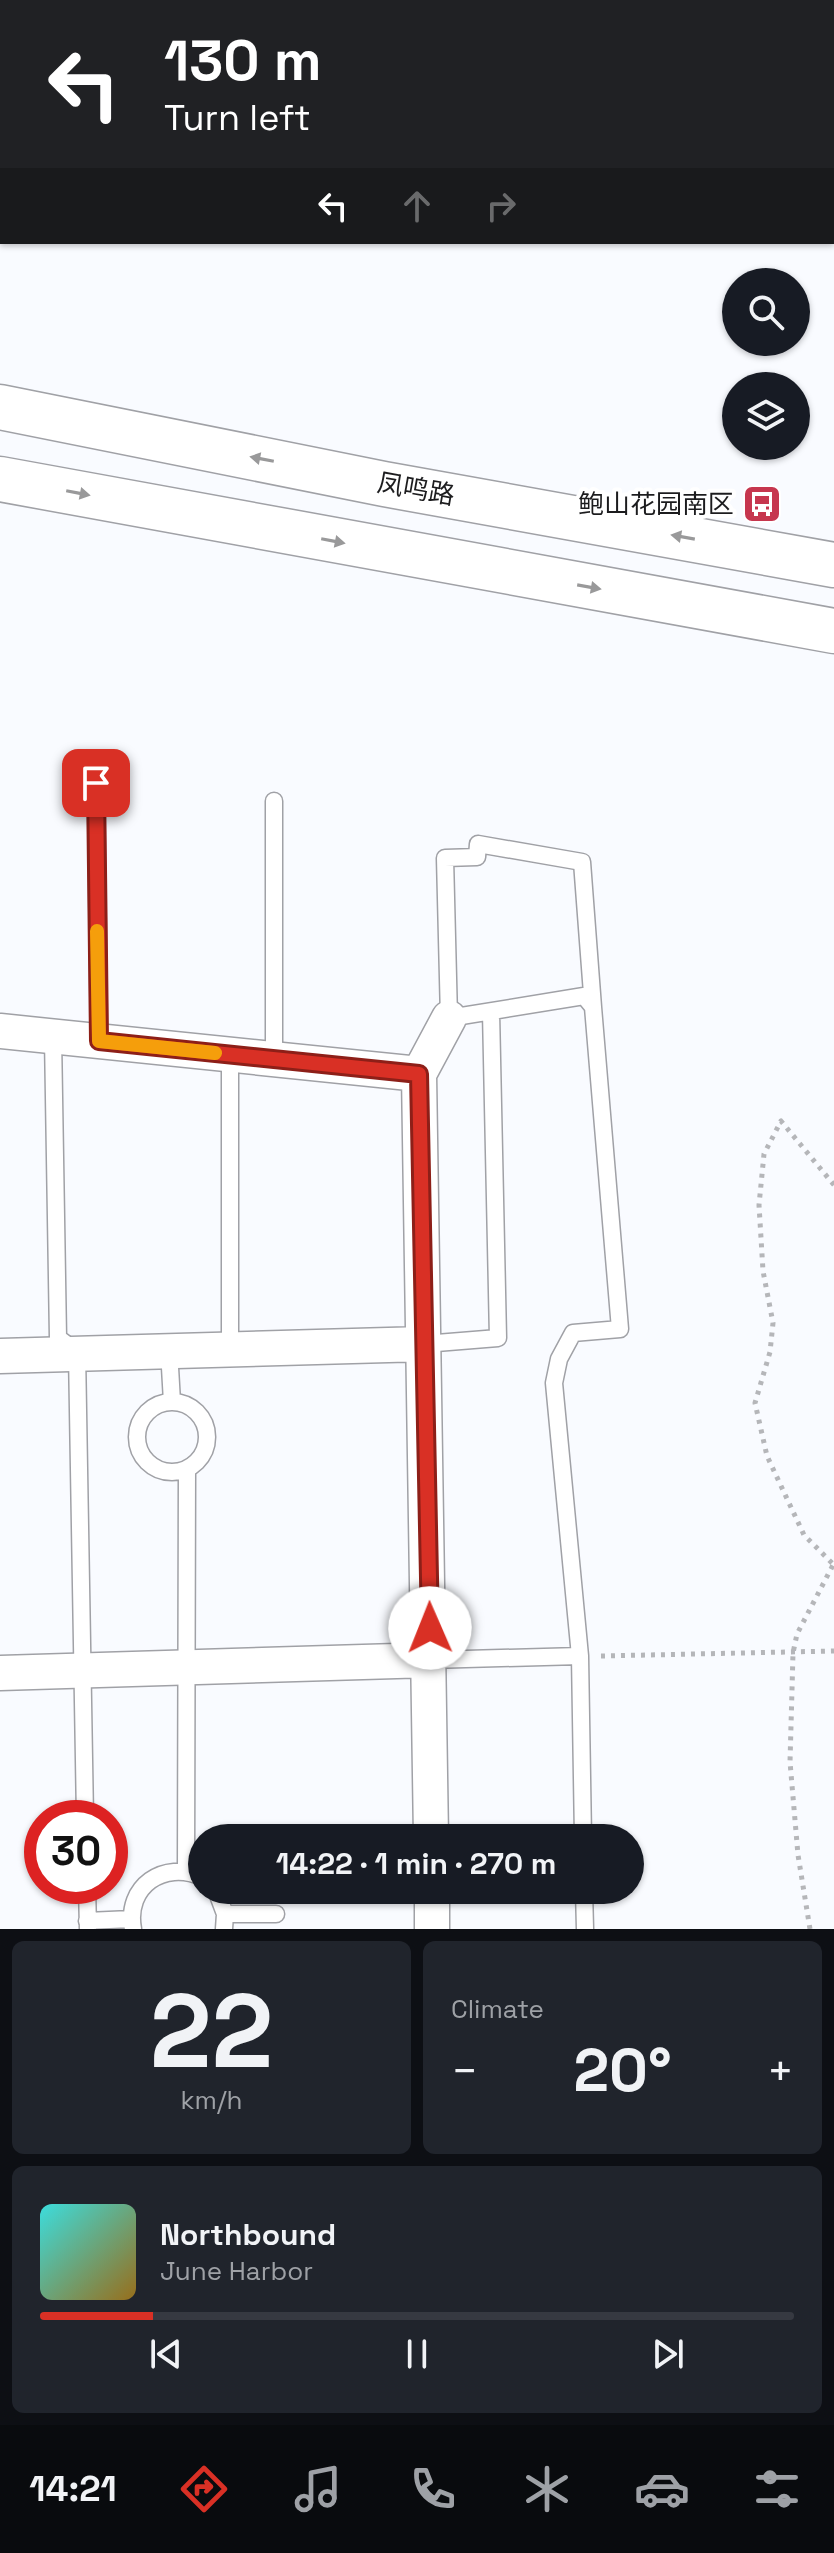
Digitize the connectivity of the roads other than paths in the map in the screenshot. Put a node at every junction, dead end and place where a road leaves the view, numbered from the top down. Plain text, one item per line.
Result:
1 (0, 407) edge
2 (0, 479) edge
3 (834, 565) edge
4 (834, 631) edge
5 (96, 783) dead end
6 (274, 801) dead end
7 (593, 1007) junction
8 (491, 1012) junction
9 (449, 1018) junction
10 (0, 1031) edge
11 (53, 1037) junction
12 (99, 1041) junction
13 (230, 1055) junction
14 (274, 1059) junction
15 (419, 1074) junction
16 (424, 1344) junction
17 (230, 1348) junction
18 (169, 1350) junction
19 (77, 1352) junction
20 (0, 1356) edge
21 (172, 1402) junction
22 (187, 1469) junction
23 (580, 1656) junction
24 (430, 1660) junction
25 (188, 1667) junction
26 (83, 1669) junction
27 (0, 1673) edge
28 (85, 1800) edge
29 (193, 1824) edge
30 (431, 1824) edge
31 (583, 1824) edge
32 (188, 1874) edge
33 (87, 1904) edge
34 (432, 1904) edge
35 (584, 1904) edge
36 (276, 1914) dead end
37 (224, 1922) edge
38 (132, 1924) edge
39 (88, 1925) edge
40 (432, 1929) edge
41 (585, 1929) edge

3 -> 1 main road, 凤鸣路
2 -> 4 main road
5 - 12 lane
6 - 14 lane
7 - 8 lane
7 - 9 lane
7 - 23 lane
8 - 9 lane
8 - 16 lane
9 - 15 street
10 - 11 street
11 - 12 street
11 - 19 lane
12 - 13 street
13 - 14 street
13 - 17 lane
14 - 15 street
15 - 16 street
16 - 17 street
16 - 24 street
17 - 18 street
18 - 19 street
18 - 21 lane
19 - 20 street
19 - 26 lane
21 - 22 lane
21 - 22 lane
22 - 25 lane
23 - 24 lane
23 - 31 lane
24 - 25 street
24 - 30 street
25 - 26 street
25 - 29 lane
26 - 27 street
26 - 28 lane
32 - 38 lane
33 - 39 lane
34 - 40 street
35 - 41 lane
36 - 37 lane
38 - 39 lane

